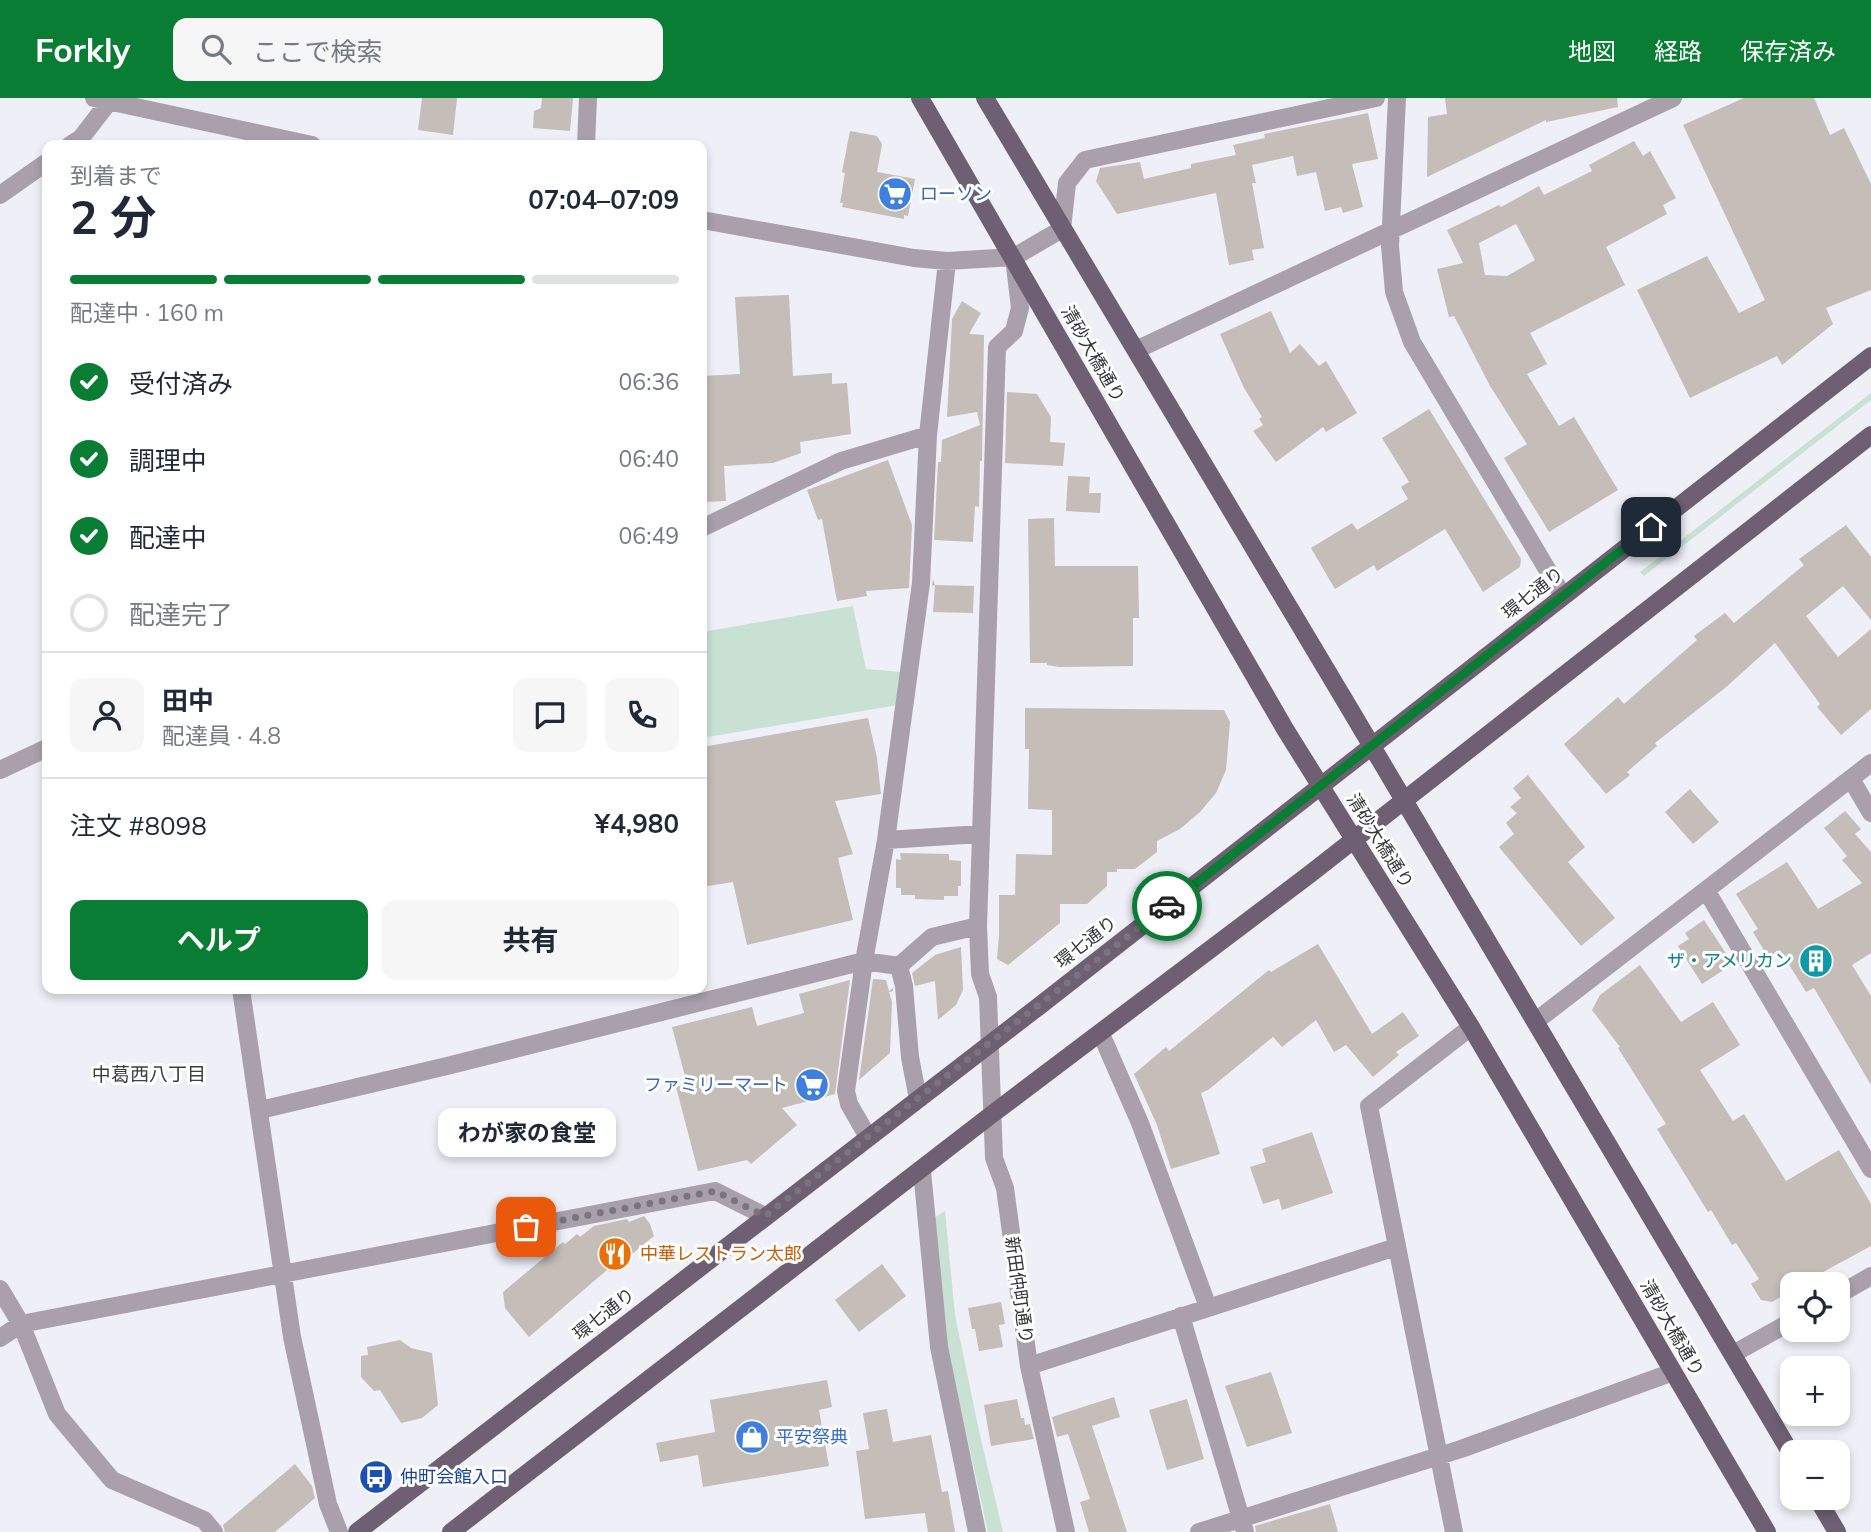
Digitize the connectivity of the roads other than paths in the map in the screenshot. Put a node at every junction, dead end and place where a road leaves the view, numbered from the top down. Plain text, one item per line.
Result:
1 (589, 98) edge
2 (920, 98) edge
3 (985, 98) edge
4 (1376, 98) edge
5 (1397, 98) edge
6 (1673, 98) edge
7 (101, 100) edge
8 (80, 140) edge
9 (289, 140) edge
10 (586, 140) edge
11 (42, 166) edge
12 (0, 195) edge
13 (707, 221) edge
14 (1062, 229) junction
15 (1392, 229) junction
16 (1014, 257) junction
17 (947, 261) junction
18 (1136, 350) junction
19 (1871, 356) edge
20 (928, 435) junction
21 (1871, 435) edge
22 (707, 526) edge
23 (1563, 596) junction
24 (1372, 747) junction
25 (42, 750) edge
26 (1871, 763) edge
27 (0, 770) edge
28 (1851, 779) junction
29 (1320, 786) junction
30 (1404, 800) junction
31 (1871, 813) edge
32 (981, 834) junction
33 (1354, 839) junction
34 (886, 840) junction
35 (1706, 890) junction
36 (978, 926) junction
37 (864, 961) junction
38 (899, 966) junction
39 (242, 994) edge
40 (1536, 1021) junction
41 (1471, 1027) junction
42 (1101, 1034) junction
43 (989, 1045) junction
44 (918, 1099) junction
45 (260, 1110) junction
46 (991, 1115) junction
47 (868, 1137) junction
48 (1871, 1169) edge
49 (922, 1171) junction
50 (765, 1216) junction
51 (1396, 1247) junction
52 (283, 1273) junction
53 (1871, 1276) edge
54 (1850, 1288) edge
55 (0, 1289) edge
56 (1208, 1307) junction
57 (1181, 1316) junction
58 (21, 1324) junction
59 (1780, 1328) edge
60 (0, 1338) edge
61 (1733, 1354) junction
62 (1029, 1366) junction
63 (1673, 1372) junction
64 (1783, 1440) edge
65 (1438, 1456) junction
66 (1824, 1510) edge
67 (1243, 1525) edge
68 (214, 1532) edge
69 (339, 1532) edge
70 (357, 1532) edge
71 (451, 1532) edge
72 (976, 1532) edge
73 (1066, 1532) edge
74 (1199, 1532) edge
75 (1454, 1532) edge
76 (1767, 1532) edge
77 (1837, 1532) edge

1 - 10 street
2 - 16 main road, 清砂大橋通り
3 - 14 main road
4 - 14 street
5 - 15 street
6 - 15 street
7 - 8 street
7 - 9 street
11 - 12 street
13 - 17 street
14 - 16 street
14 - 18 main road
15 - 18 street
15 - 23 street
16 - 17 street
16 - 29 main road, 清砂大橋通り
16 - 32 street, 新田仲町通り
17 - 20 street
18 - 24 main road
19 - 23 main road, 環七通り
20 - 22 street
20 - 34 street
21 - 30 main road
23 - 24 main road, 環七通り
24 - 29 main road, 環七通り
24 - 30 main road
25 - 27 street
26 - 28 street
28 - 31 street
28 - 35 street
29 - 33 main road, 清砂大橋通り
29 - 43 main road, 環七通り
30 - 33 main road
30 - 40 main road
32 - 34 street
32 - 36 street, 新田仲町通り
33 - 41 main road, 清砂大橋通り
33 - 42 main road
34 - 37 street
35 - 40 street
35 - 48 street
36 - 38 street
36 - 43 street, 新田仲町通り
37 - 38 street
37 - 45 street
37 - 47 street
38 - 44 street
39 - 45 street
40 - 61 main road
41 - 51 street
41 - 63 main road, 清砂大橋通り
42 - 46 main road
42 - 56 street
43 - 44 main road, 環七通り
43 - 46 street, 新田仲町通り
44 - 47 main road, 環七通り
45 - 52 street
46 - 49 main road
46 - 62 street, 新田仲町通り
47 - 50 main road, 環七通り
49 - 71 main road
49 - 72 street
50 - 52 street
50 - 70 main road, 環七通り
51 - 56 street
51 - 65 street
52 - 58 street
52 - 69 street
53 - 54 street
55 - 58 street
56 - 57 street
57 - 62 street
57 - 67 street
58 - 60 street
58 - 68 street
59 - 61 street
61 - 64 main road
62 - 73 street, 新田仲町通り
63 - 65 street
63 - 76 main road, 清砂大橋通り
65 - 67 street
65 - 75 street
66 - 77 main road
67 - 74 street

